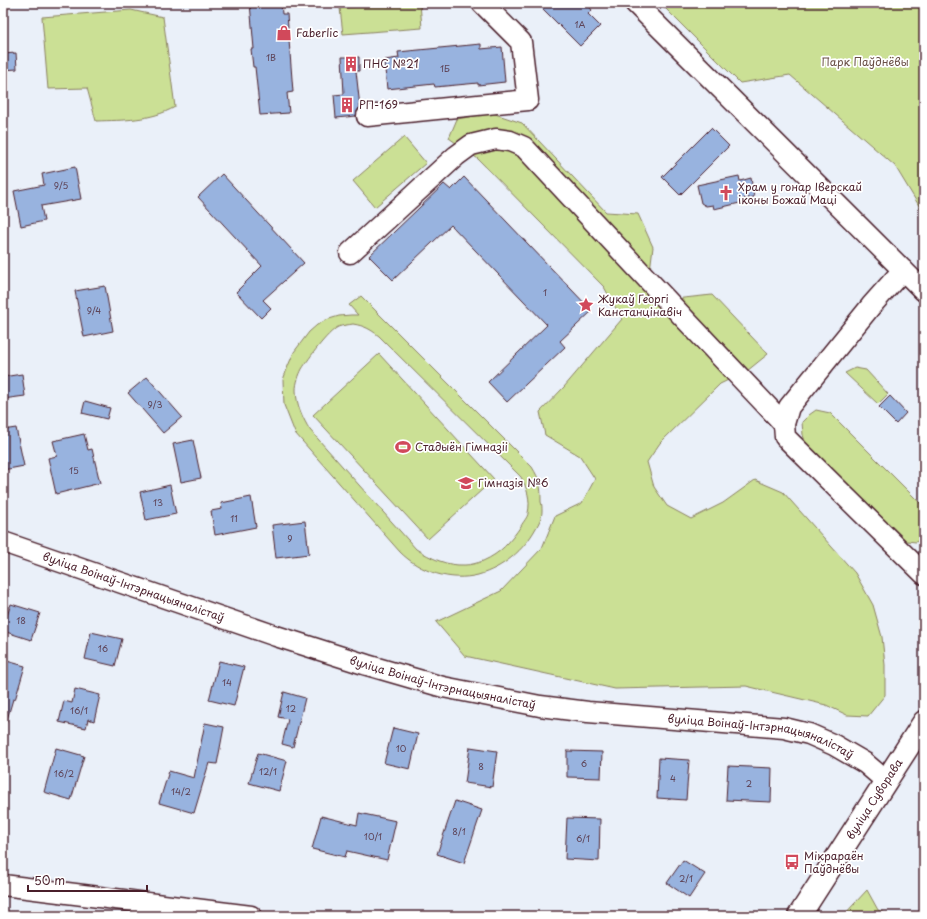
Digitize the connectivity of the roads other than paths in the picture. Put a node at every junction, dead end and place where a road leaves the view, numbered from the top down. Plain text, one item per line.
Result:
1 (482, 3) edge
2 (636, 3) edge
3 (367, 116) dead end
4 (350, 253) dead end
5 (903, 270) junction
6 (924, 291) edge
7 (784, 424) junction
8 (3, 542) edge
9 (924, 574) edge
10 (924, 722) edge
11 (886, 781) junction
12 (3, 885) edge
13 (251, 916) edge
14 (799, 916) edge

1 - 3 street
2 - 5 street
4 - 7 street
5 - 6 street
5 - 7 street
7 - 9 street
8 - 11 street, вуліца Воінаў-Інтэрнацыяналістаў
10 - 11 main road, вуліца Суворава
11 - 14 main road, вуліца Суворава
12 - 13 street

